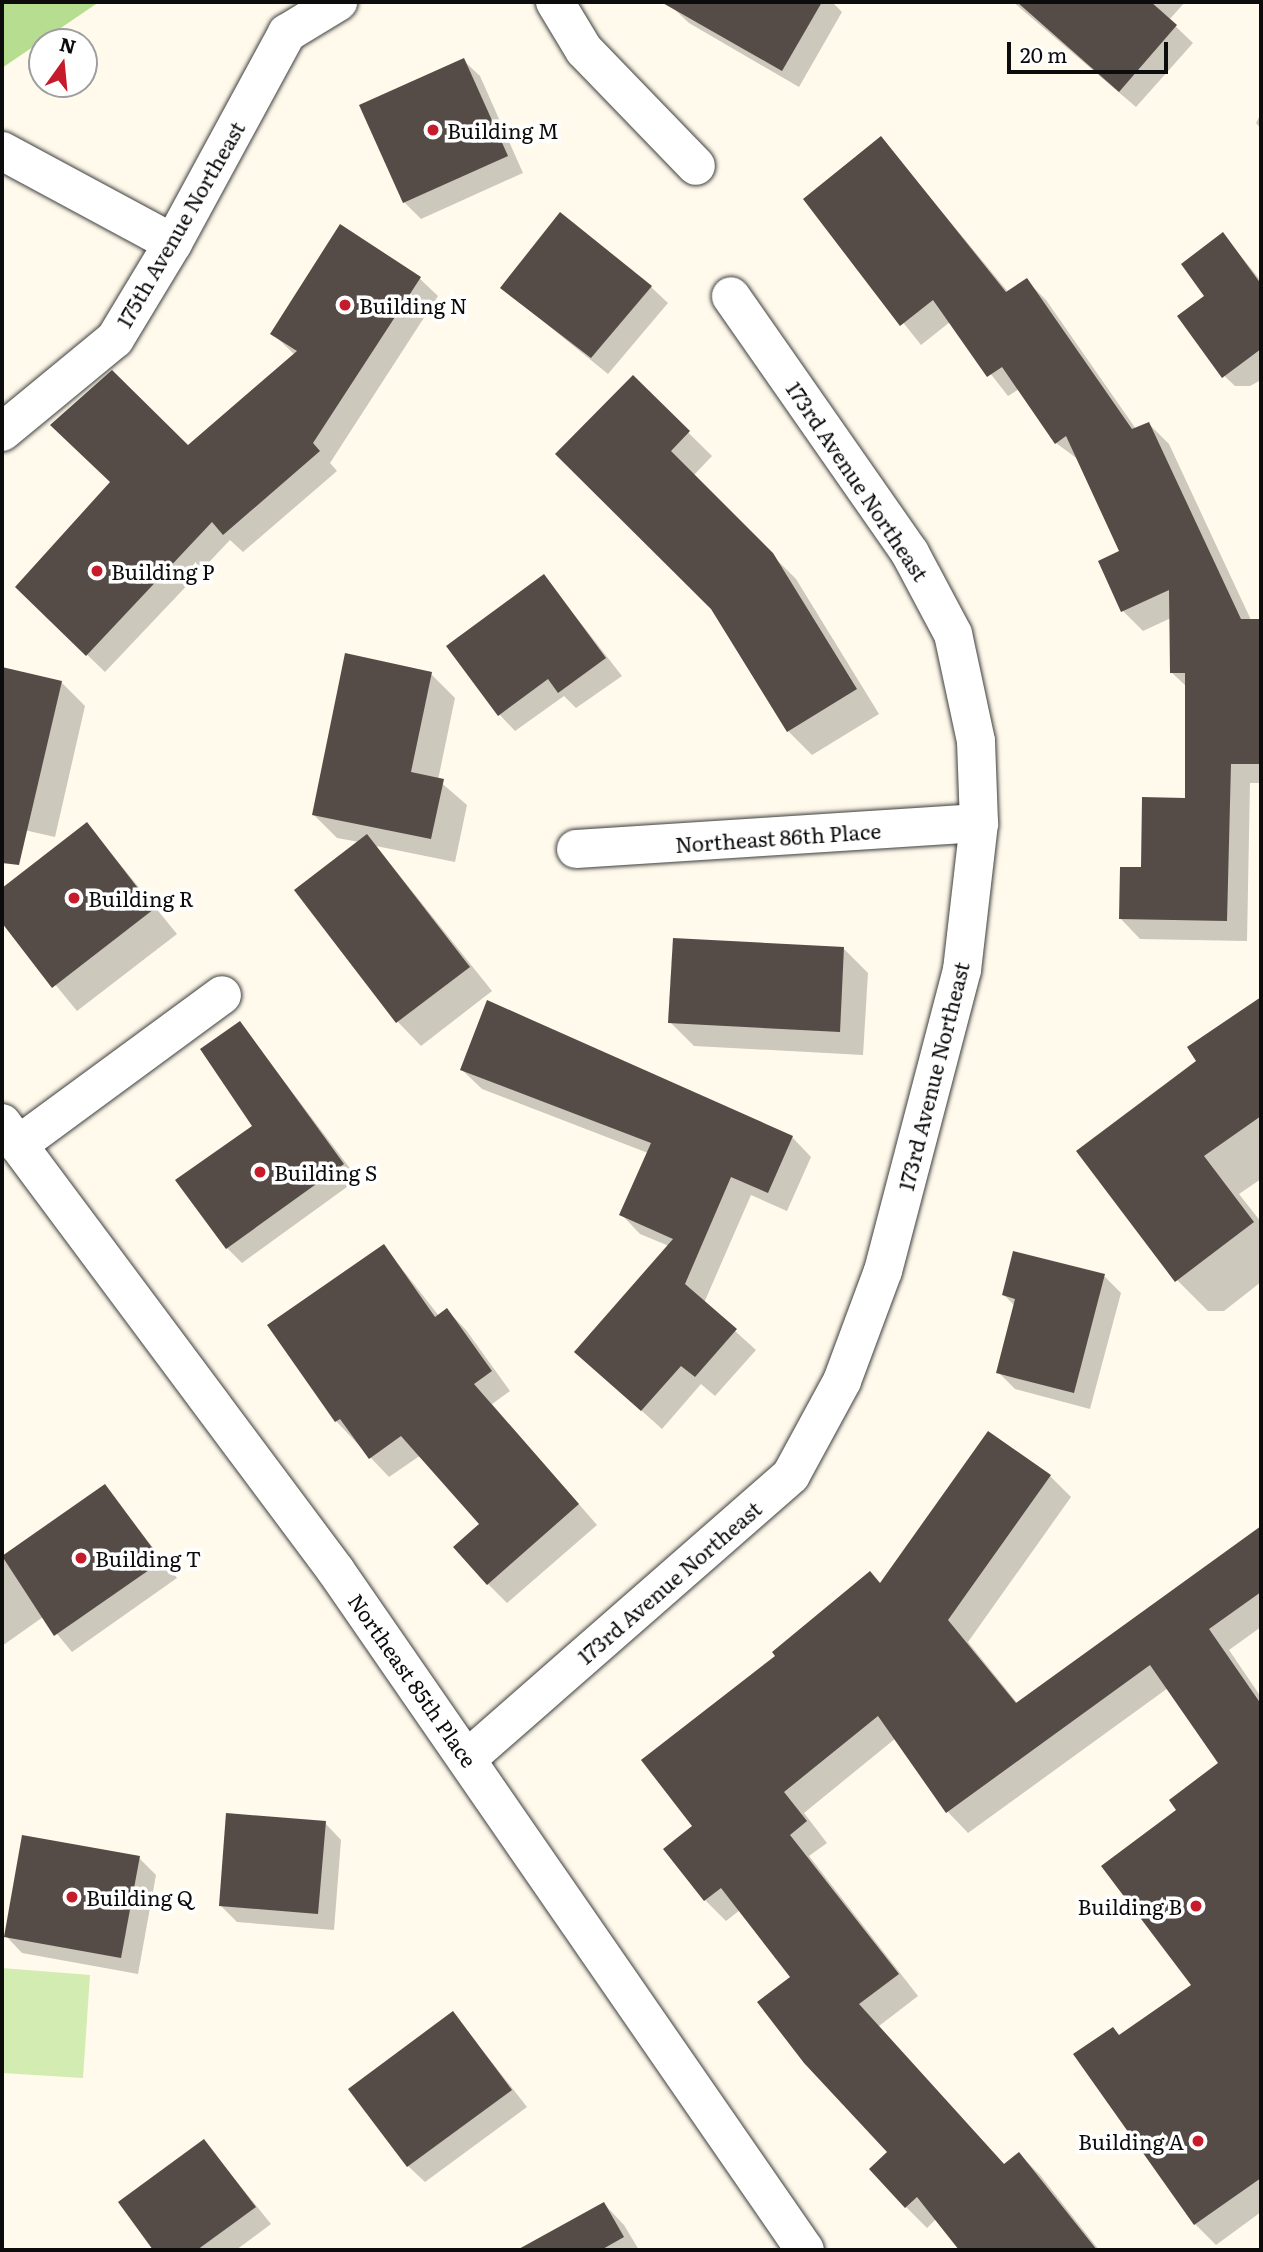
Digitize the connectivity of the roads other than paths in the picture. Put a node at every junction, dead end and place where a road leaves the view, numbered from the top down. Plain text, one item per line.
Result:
1 (338, 2) edge
2 (555, 2) edge
3 (2, 152) edge
4 (696, 166) dead end
5 (173, 243) junction
6 (731, 296) dead end
7 (2, 432) edge
8 (979, 823) junction
9 (576, 849) dead end
10 (222, 995) dead end
11 (10, 1134) edge
12 (468, 1758) junction
13 (805, 2250) edge

1 - 5 street, 175th Avenue Northeast
2 - 4 street
3 - 5 street
5 - 7 street, 175th Avenue Northeast
6 - 8 street, 173rd Avenue Northeast
8 - 9 street, Northeast 86th Place
8 - 12 street, 173rd Avenue Northeast
10 - 11 street
11 - 12 street, Northeast 85th Place
12 - 13 street, Northeast 85th Place

